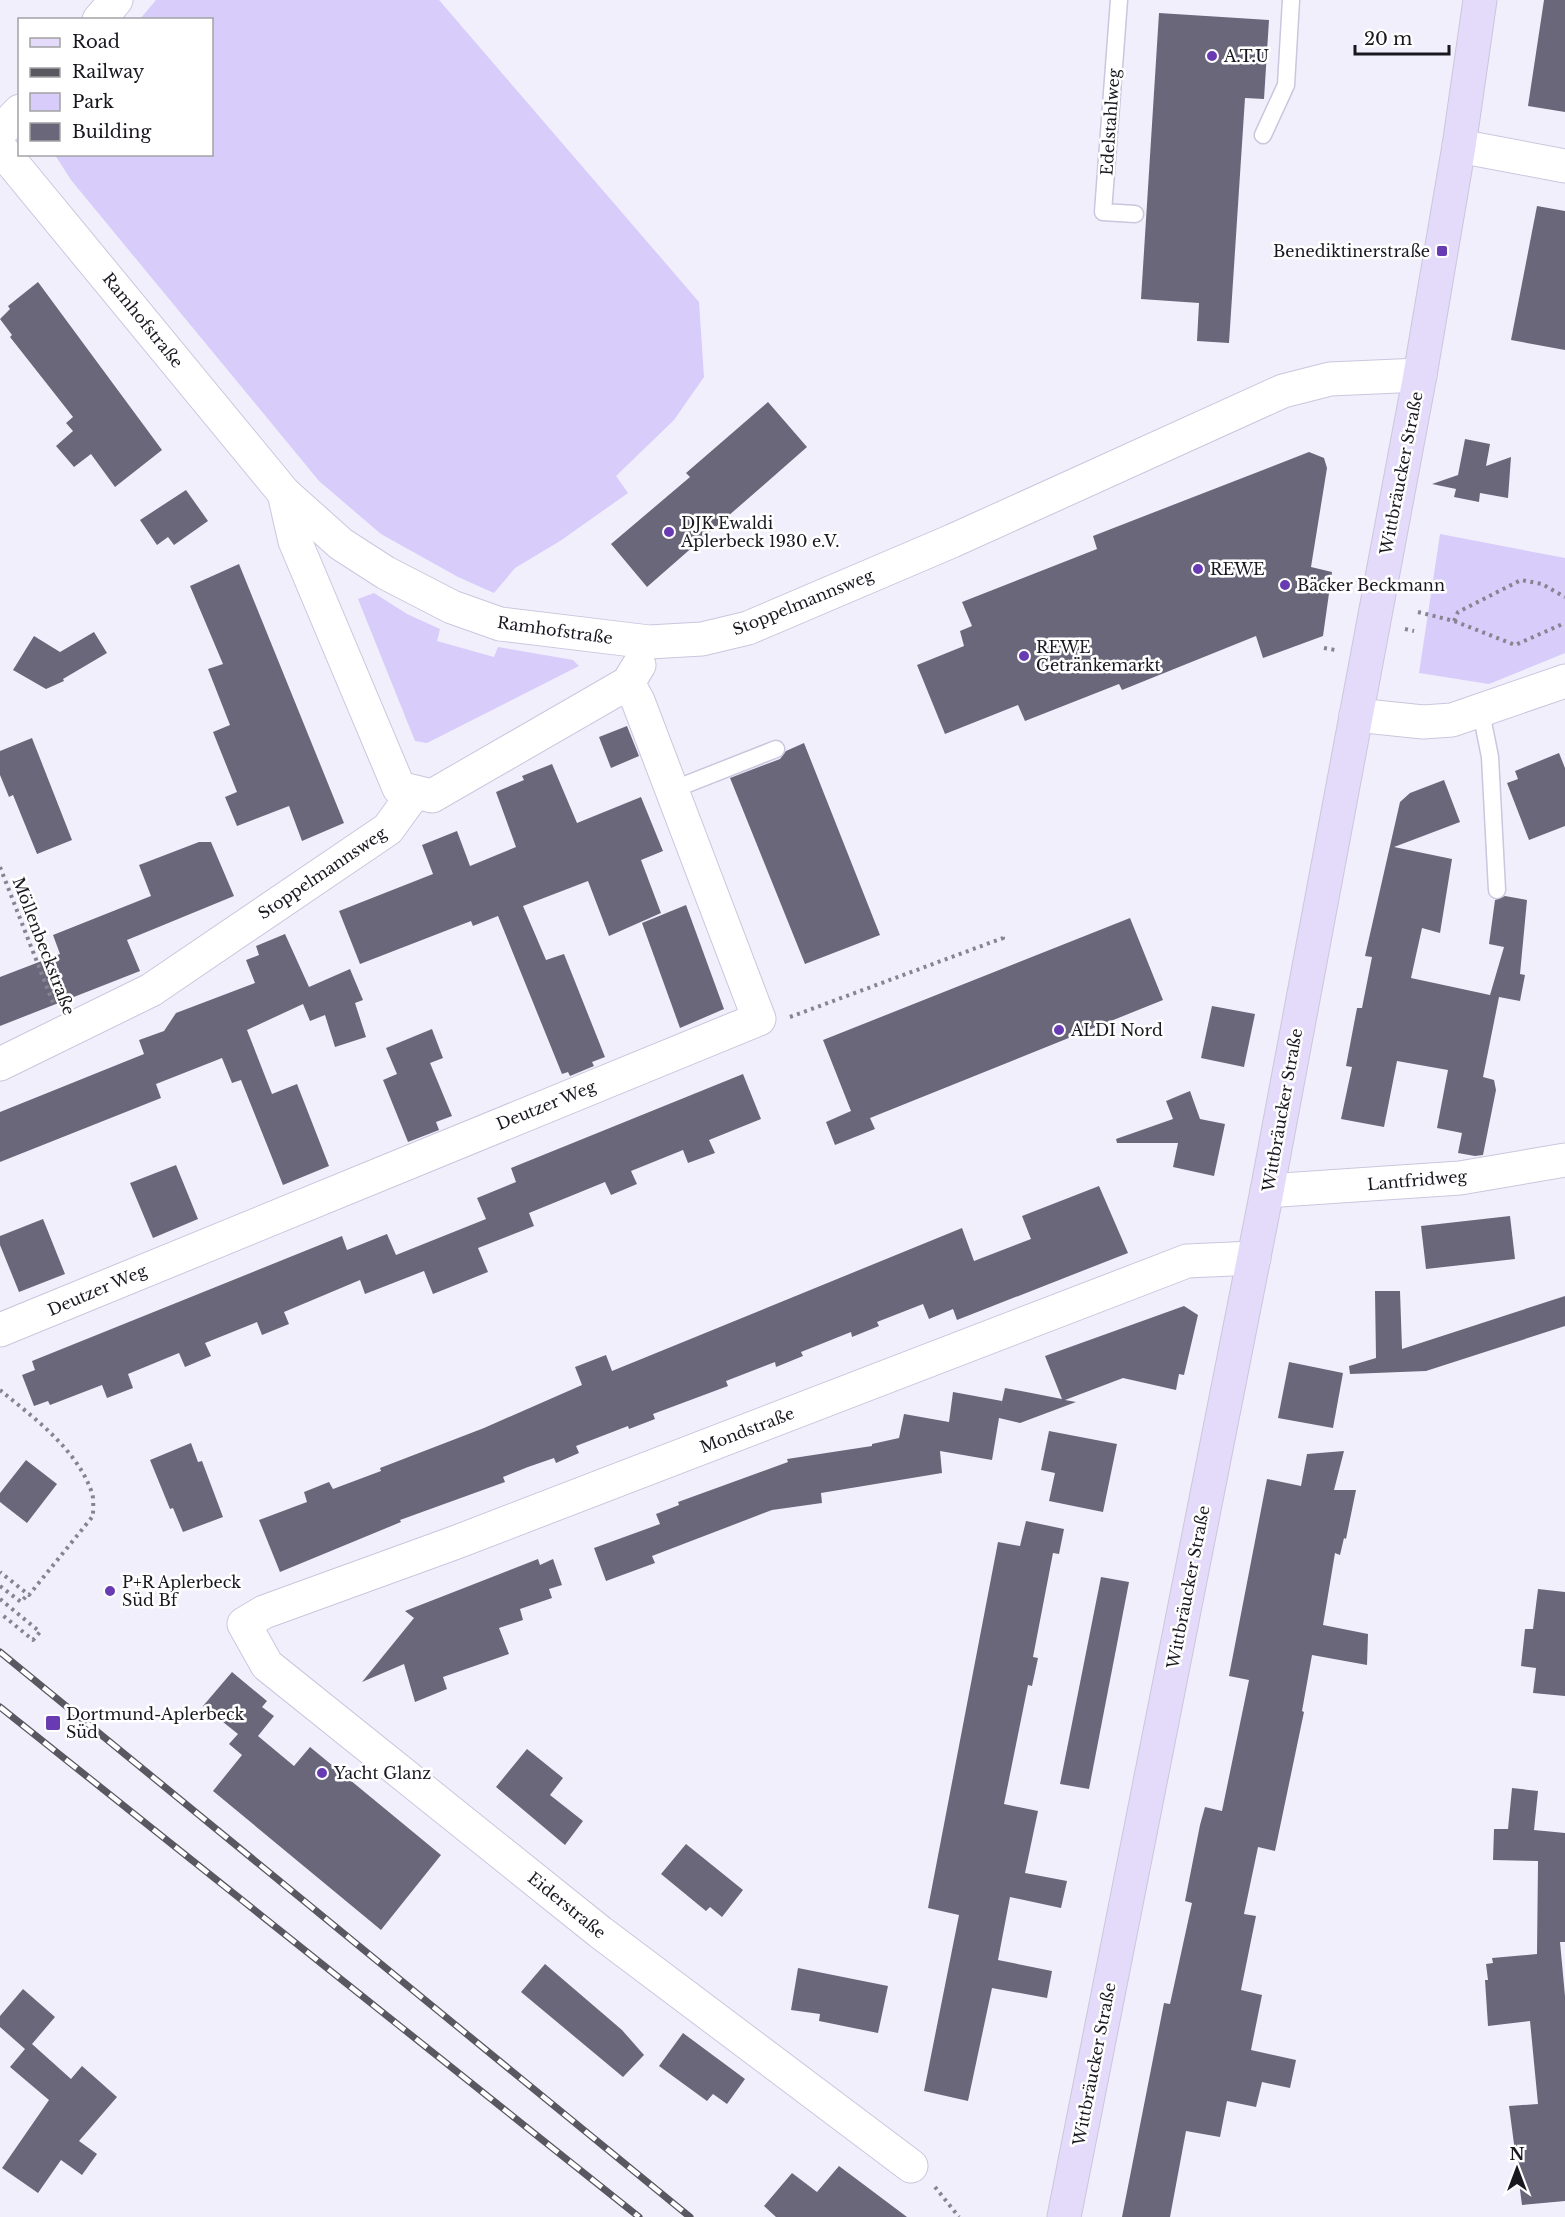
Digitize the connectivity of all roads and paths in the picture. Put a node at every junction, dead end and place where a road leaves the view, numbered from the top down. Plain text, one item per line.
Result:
1 (116, 0) edge
2 (1119, 0) edge
3 (1291, 0) edge
4 (1480, 0) edge
5 (101, 18) edge
6 (18, 113) edge
7 (0, 132) edge
8 (1263, 135) dead end
9 (1459, 146) junction
10 (0, 148) edge
11 (1565, 166) edge
12 (1136, 214) dead end
13 (1420, 375) junction
14 (284, 493) junction
15 (1565, 597) edge
16 (1418, 612) dead end
17 (1454, 621) junction
18 (1565, 623) edge
19 (649, 642) junction
20 (1324, 648) dead end
21 (1339, 651) dead end
22 (1565, 681) edge
23 (628, 683) junction
24 (1481, 712) junction
25 (1356, 715) junction
26 (776, 749) dead end
27 (672, 790) junction
28 (414, 793) junction
29 (0, 867) edge
30 (1497, 890) dead end
31 (1001, 933) dead end
32 (759, 1019) junction
33 (66, 1034) junction
34 (0, 1064) edge
35 (1565, 1160) edge
36 (1267, 1191) junction
37 (1254, 1258) junction
38 (0, 1330) edge
39 (0, 1390) edge
40 (0, 1572) edge
41 (0, 1586) edge
42 (28, 1594) junction
43 (0, 1599) edge
44 (0, 1613) edge
45 (244, 1624) joint
46 (911, 2166) joint
47 (959, 2217) edge
48 (1064, 2217) edge

1 - 5 street
2 - 12 lane, Edelstahlweg
3 - 8 lane
4 - 9 main road, Wittbräucker Straße
6 - 7 street
9 - 11 street
9 - 13 main road, Wittbräucker Straße
10 - 14 street, Ramhofstraße
13 - 19 street, Stoppelmannsweg
13 - 25 main road, Wittbräucker Straße
14 - 19 street, Ramhofstraße
14 - 28 street, Ramhofstraße
15 - 17 path
16 - 17 path
17 - 18 path
19 - 23 street
20 - 21 path
22 - 24 street
23 - 27 street
23 - 28 street
24 - 25 street
24 - 30 lane
25 - 36 main road, Wittbräucker Straße
26 - 27 lane
27 - 32 street
28 - 33 street, Stoppelmannsweg
29 - 33 path, Möllenbeckstraße
31 - 32 path
32 - 38 street, Deutzer Weg
33 - 34 street, Stoppelmannsweg
35 - 36 street, Lantfridweg
36 - 37 main road, Wittbräucker Straße
37 - 45 street, Mondstraße
37 - 48 main road, Wittbräucker Straße
39 - 42 path
40 - 42 path
41 - 42 path
43 - 44 path
45 - 46 street, Eiderstraße
46 - 47 path

